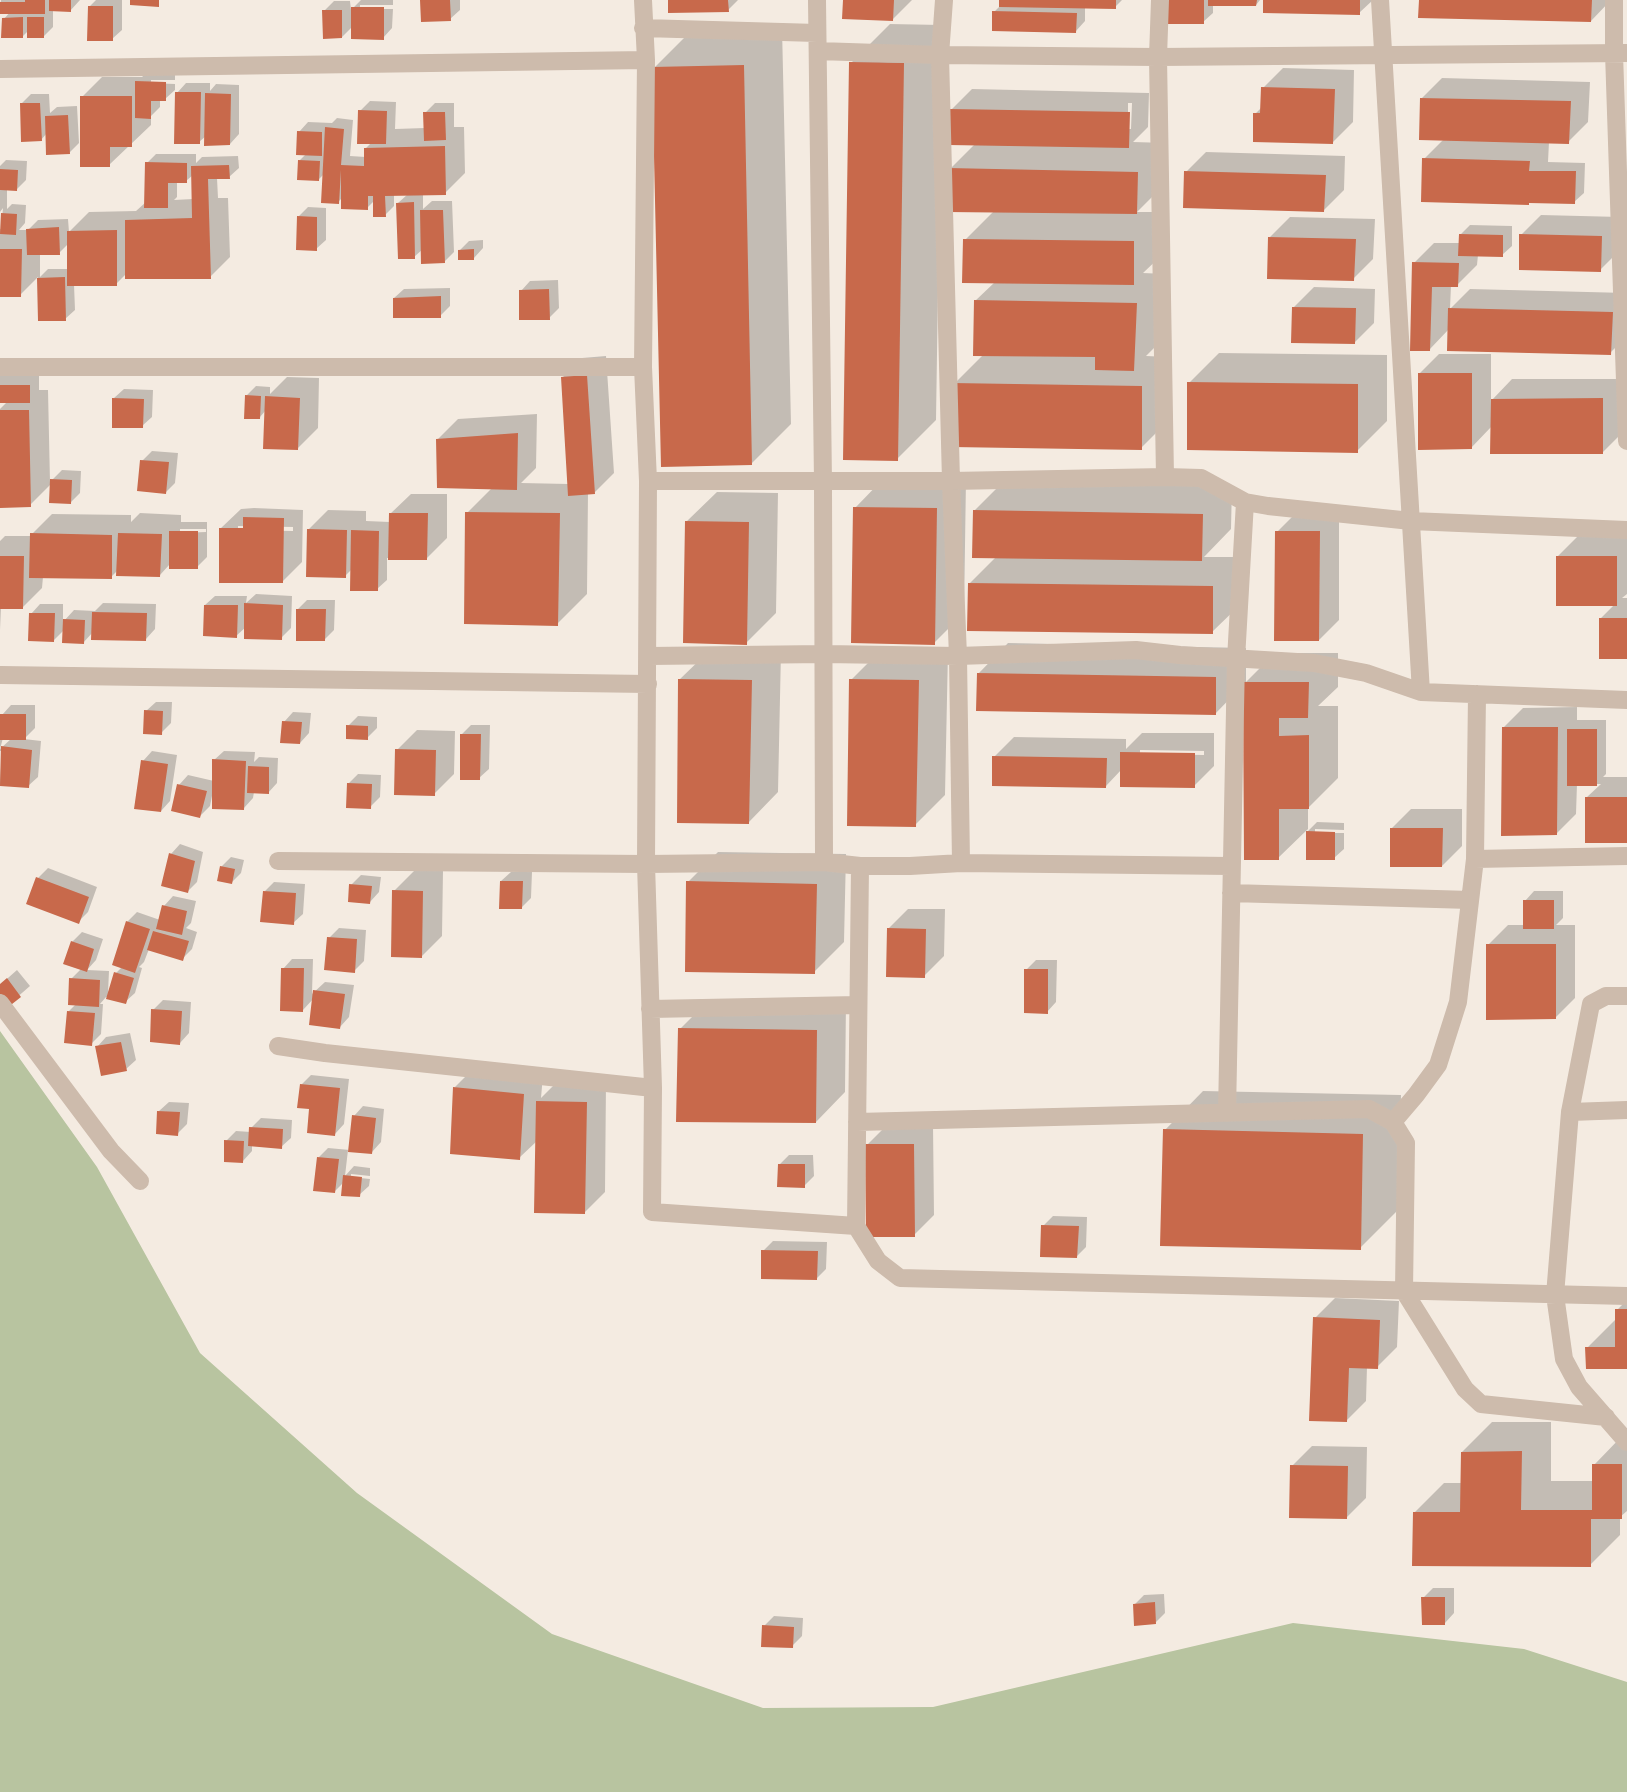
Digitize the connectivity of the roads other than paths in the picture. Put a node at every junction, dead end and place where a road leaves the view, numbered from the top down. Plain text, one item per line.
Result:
1 (643, 0) edge
2 (817, 0) edge
3 (944, 0) edge
4 (1160, 0) edge
5 (1380, 0) edge
6 (1614, 0) edge
7 (643, 28) junction
8 (817, 33) junction
9 (818, 51) junction
10 (1620, 53) edge
11 (940, 55) junction
12 (1383, 55) junction
13 (1158, 57) junction
14 (646, 60) junction
15 (0, 69) edge
16 (0, 367) edge
17 (643, 367) junction
18 (1627, 441) edge
19 (1165, 477) junction
20 (648, 481) junction
21 (951, 481) junction
22 (823, 482) junction
23 (1245, 502) junction
24 (1410, 521) junction
25 (1627, 530) edge
26 (824, 654) junction
27 (649, 656) junction
28 (958, 656) junction
29 (1236, 659) junction
30 (0, 675) edge
31 (648, 684) junction
32 (1421, 692) junction
33 (1477, 694) junction
34 (1627, 700) edge
35 (1627, 856) edge
36 (1475, 859) junction
37 (278, 861) dead end
38 (824, 863) junction
39 (961, 863) junction
40 (646, 864) junction
41 (860, 866) junction
42 (1231, 866) junction
43 (1231, 893) junction
44 (1470, 900) junction
45 (1627, 996) edge
46 (0, 1003) edge
47 (858, 1005) junction
48 (650, 1009) junction
49 (278, 1046) dead end
50 (653, 1088) junction
51 (1627, 1110) edge
52 (1570, 1112) junction
53 (1227, 1113) junction
54 (857, 1122) junction
55 (1393, 1122) junction
56 (140, 1181) dead end
57 (856, 1226) junction
58 (1404, 1291) junction
59 (1555, 1295) junction
60 (1627, 1296) edge
61 (1606, 1417) junction
62 (1627, 1442) edge

1 - 7 street
2 - 8 street
3 - 11 street
4 - 13 street
5 - 12 street
6 - 10 street
7 - 8 street
7 - 14 street
8 - 9 street
9 - 11 street
9 - 22 street
10 - 12 street
10 - 18 street
11 - 13 street
11 - 21 street
12 - 13 street
12 - 24 street
13 - 19 street
14 - 15 street
14 - 17 street
16 - 17 street
17 - 20 street
19 - 21 street
19 - 23 street
20 - 22 street
20 - 27 street
21 - 22 street
21 - 28 street
22 - 26 street
23 - 24 street
23 - 29 street
24 - 25 street
24 - 32 street
26 - 27 street
26 - 28 street
26 - 38 street
27 - 31 street
28 - 29 street
28 - 39 street
29 - 32 street
29 - 42 street
30 - 31 street
31 - 40 street
32 - 33 street
33 - 34 street
33 - 36 street
35 - 36 street
36 - 44 street
37 - 40 street
38 - 40 street
38 - 41 street
39 - 41 street
39 - 42 street
40 - 48 street
41 - 47 street
42 - 43 street
43 - 44 street
43 - 53 street
44 - 55 street
45 - 52 street
46 - 56 street
47 - 48 street
47 - 54 street
48 - 50 street
49 - 50 street
50 - 57 street
51 - 52 street
52 - 59 street
53 - 54 street
53 - 55 street
54 - 57 street
55 - 58 street
57 - 58 street
58 - 59 street
58 - 61 street
59 - 60 street
59 - 61 street
61 - 62 street

